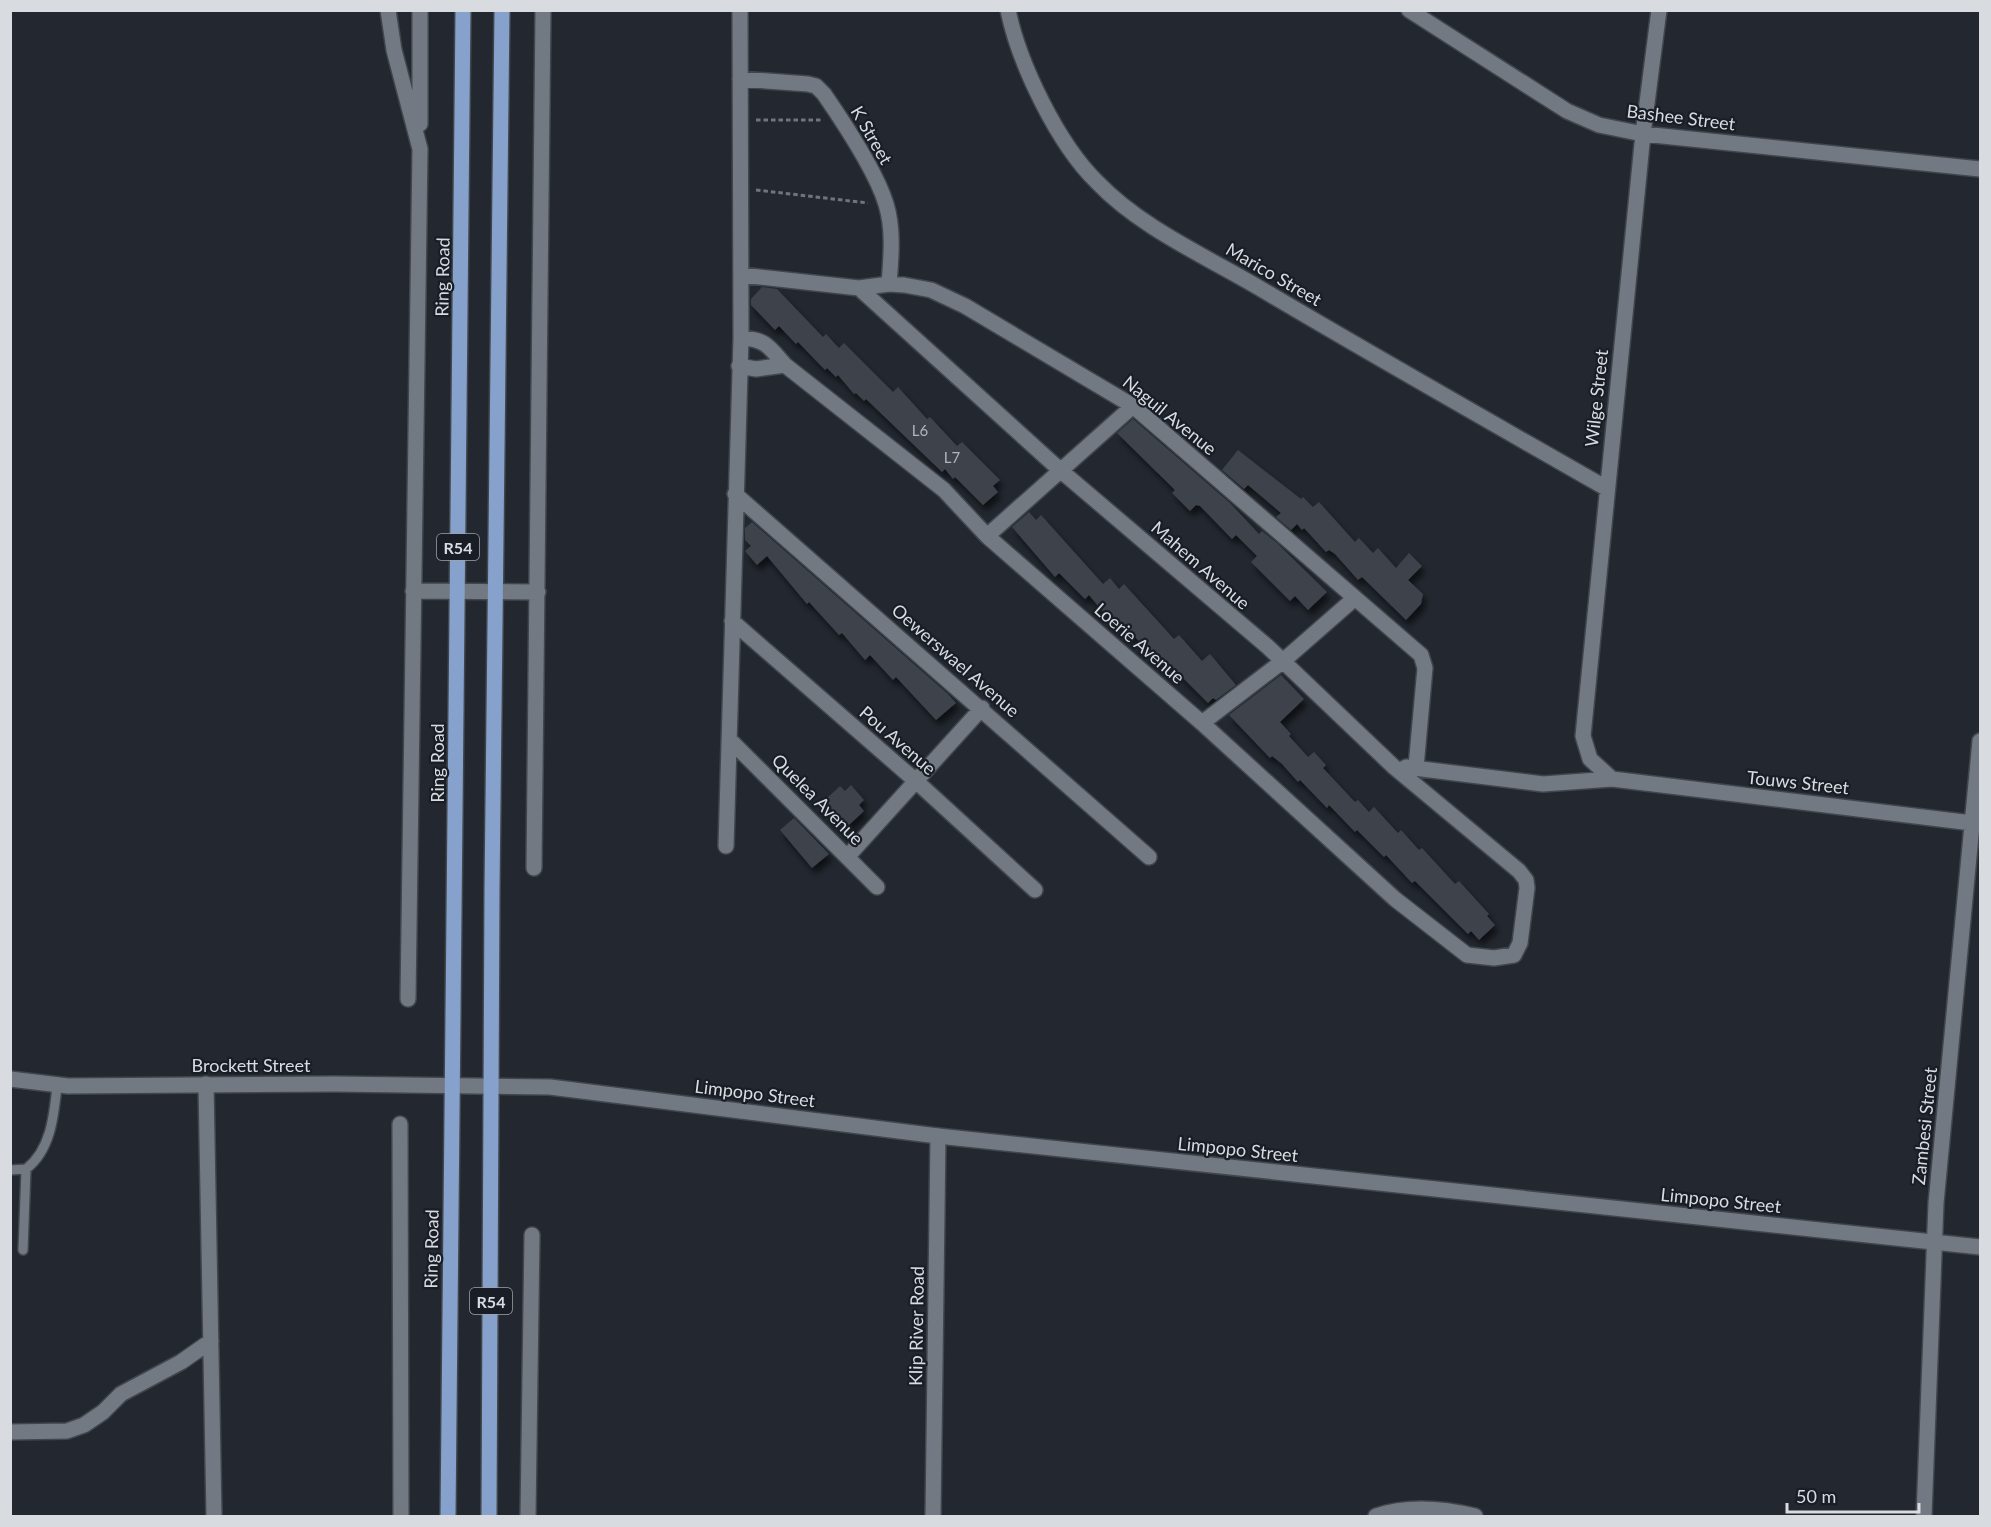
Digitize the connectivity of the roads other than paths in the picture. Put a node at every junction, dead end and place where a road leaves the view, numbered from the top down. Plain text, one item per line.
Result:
1 (388, 10) edge
2 (420, 10) edge
3 (463, 10) edge
4 (502, 10) edge
5 (543, 10) edge
6 (740, 10) edge
7 (1008, 10) edge
8 (1409, 10) edge
9 (1659, 10) edge
10 (740, 79) junction
11 (1643, 134) junction
12 (420, 148) junction
13 (1980, 169) edge
14 (741, 275) junction
15 (889, 284) junction
16 (859, 288) junction
17 (741, 338) junction
18 (785, 365) junction
19 (739, 366) junction
20 (1134, 406) junction
21 (1060, 470) junction
22 (1606, 488) junction
23 (735, 494) junction
24 (987, 536) junction
25 (413, 591) junction
26 (458, 592) junction
27 (538, 592) junction
28 (496, 593) junction
29 (1355, 598) junction
30 (732, 621) junction
31 (1283, 661) junction
32 (982, 708) junction
33 (1202, 723) junction
34 (730, 740) junction
35 (1980, 741) edge
36 (1394, 767) junction
37 (1416, 767) junction
38 (1612, 779) junction
39 (917, 782) junction
40 (1977, 823) edge
41 (726, 846) dead end
42 (848, 856) junction
43 (1149, 857) dead end
44 (534, 868) dead end
45 (1519, 871) joint
46 (877, 887) dead end
47 (1035, 891) dead end
48 (408, 999) dead end
49 (10, 1079) edge
50 (206, 1084) junction
51 (452, 1084) junction
52 (491, 1084) junction
53 (57, 1086) junction
54 (400, 1124) dead end
55 (938, 1136) junction
56 (26, 1169) junction
57 (10, 1170) edge
58 (531, 1235) dead end
59 (1933, 1242) junction
60 (1980, 1247) edge
61 (23, 1250) dead end
62 (211, 1341) junction
63 (10, 1432) edge
64 (214, 1516) edge
65 (401, 1516) edge
66 (448, 1516) edge
67 (489, 1516) edge
68 (528, 1516) edge
69 (933, 1516) edge
70 (1376, 1516) edge
71 (1476, 1516) edge
72 (1924, 1516) edge

1 - 12 street, Ring Road
2 - 12 street, Ring Road
3 - 26 main road, Ring Road / R54
4 - 28 main road, R54
5 - 27 street
6 - 10 street
7 - 22 street, Marico Street
8 - 11 street, Bashee Street
9 - 11 street, Wilge Street
10 - 14 street
10 - 15 street, K Street
11 - 13 street, Bashee Street
11 - 22 street, Wilge Street
12 - 25 street, Ring Road
14 - 16 street, Naguil Avenue
14 - 17 street
15 - 16 street, Naguil Avenue
15 - 20 street, Naguil Avenue
16 - 21 street, Mahem Avenue
17 - 18 street, Loerie Avenue
17 - 19 street
18 - 19 street
18 - 24 street, Loerie Avenue
19 - 23 street
20 - 21 street
20 - 29 street, Naguil Avenue
21 - 24 street
21 - 31 street, Mahem Avenue
22 - 38 street, Wilge Street
23 - 30 street
23 - 32 street, Oewerswael Avenue
24 - 33 street, Loerie Avenue
25 - 26 street
25 - 48 street, Ring Road
26 - 28 street
26 - 51 main road, Ring Road / R54
27 - 28 street
27 - 44 street
28 - 52 main road, R54
29 - 31 street
29 - 37 street, Naguil Avenue
30 - 34 street
30 - 39 street, Pou Avenue
31 - 33 street
31 - 36 street, Mahem Avenue
32 - 39 street
32 - 43 street, Oewerswael Avenue
33 - 45 street, Loerie Avenue
34 - 41 street
34 - 42 street, Quelea Avenue
35 - 40 street, Zambesi Street
36 - 37 street, Touws Street
36 - 45 street, Mahem Avenue
37 - 38 street, Touws Street
38 - 40 street, Touws Street
39 - 42 street
39 - 47 street, Pou Avenue
40 - 59 street, Zambesi Street
42 - 46 street, Quelea Avenue
49 - 53 street, Brockett Street
50 - 51 street, Brockett Street
50 - 53 street, Brockett Street
50 - 62 street
51 - 52 street, Brockett Street
51 - 66 main road, Ring Road / R54
52 - 55 street, Limpopo Street
52 - 67 main road, R54
53 - 56 lane
54 - 65 street, Ring Road
55 - 59 street, Limpopo Street
55 - 69 street, Klip River Road
56 - 57 lane
56 - 61 lane
58 - 68 street
59 - 60 street, Limpopo Street
59 - 72 street, Zambesi Street
62 - 63 street
62 - 64 street
70 - 71 street

